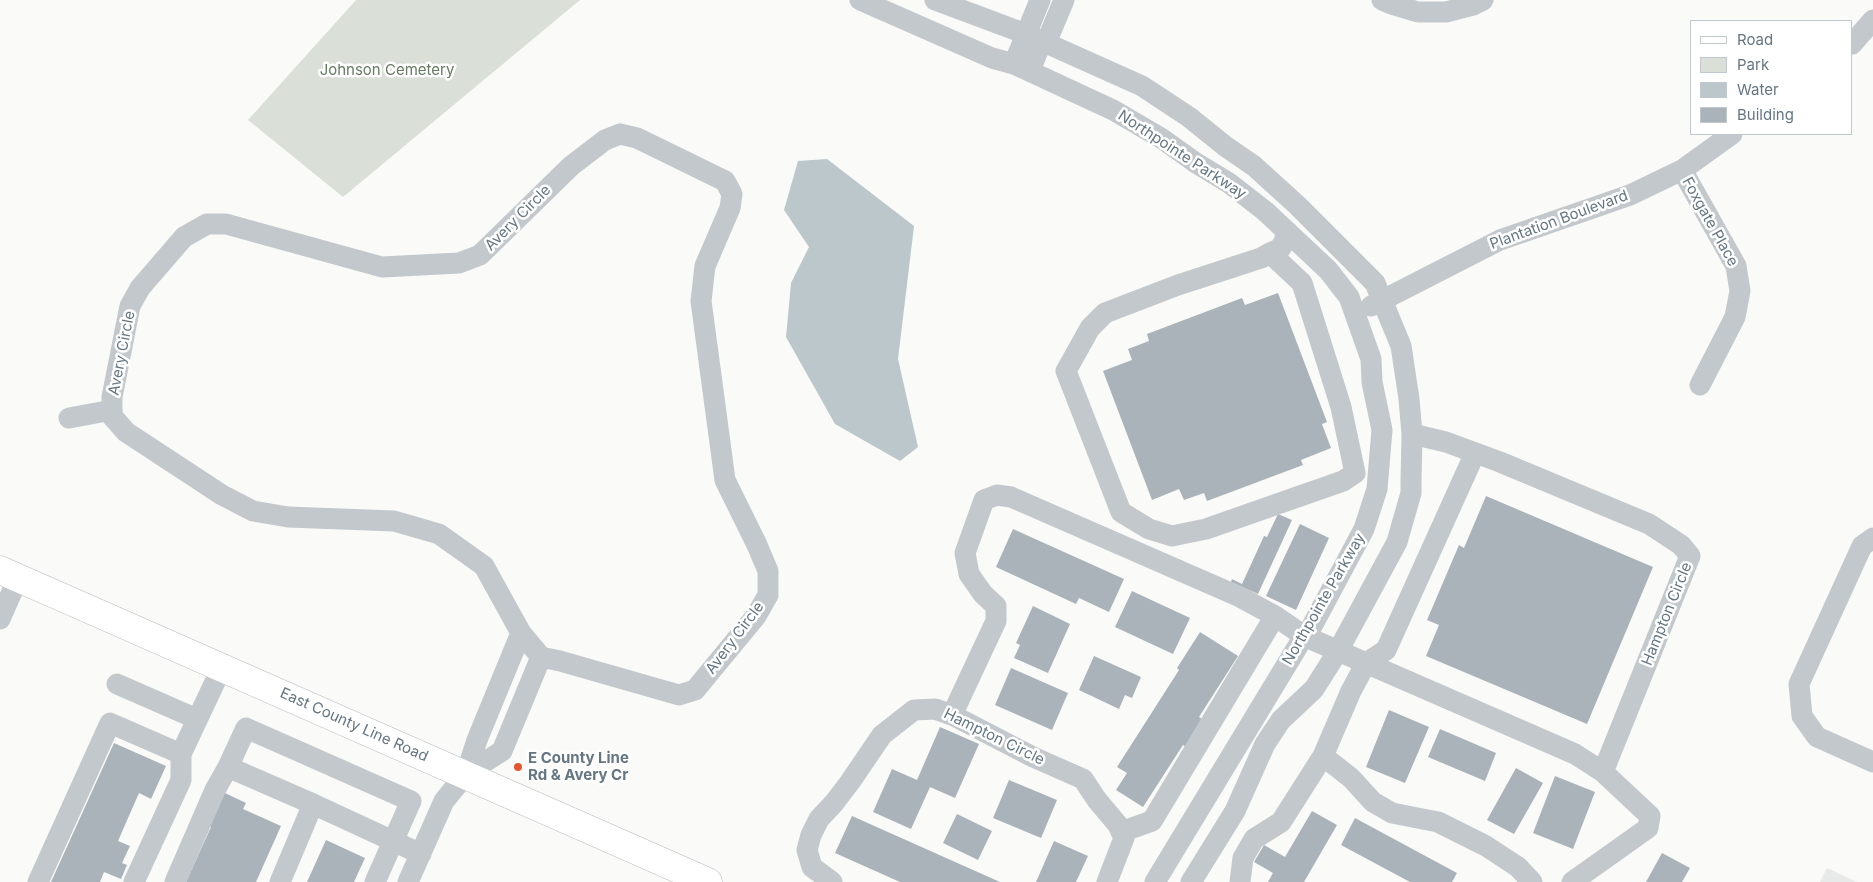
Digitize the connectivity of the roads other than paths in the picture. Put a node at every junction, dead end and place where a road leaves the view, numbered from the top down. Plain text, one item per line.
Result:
1 (860, 0) edge
2 (935, 0) edge
3 (1040, 0) edge
4 (1064, 0) edge
5 (1382, 0) edge
6 (1483, 0) edge
7 (1873, 20) edge
8 (1026, 34) junction
9 (1046, 42) junction
10 (1853, 43) edge
11 (1022, 68) junction
12 (1731, 135) edge
13 (1682, 170) junction
14 (1288, 232) junction
15 (1270, 253) junction
16 (1382, 300) junction
17 (1355, 314) junction
18 (1700, 385) dead end
19 (112, 410) junction
20 (69, 418) dead end
21 (1412, 434) junction
22 (1475, 453) junction
23 (1378, 476) junction
24 (1411, 482) junction
25 (1868, 542) edge
26 (9, 574) edge
27 (1275, 616) junction
28 (0, 619) edge
29 (521, 633) junction
30 (1304, 636) junction
31 (1338, 651) junction
32 (541, 657) junction
33 (1366, 663) junction
34 (222, 667) junction
35 (117, 684) dead end
36 (952, 715) junction
37 (197, 719) junction
38 (181, 754) junction
39 (1323, 756) junction
40 (1873, 762) edge
41 (228, 767) junction
42 (1603, 772) junction
43 (466, 774) junction
44 (313, 804) junction
45 (1121, 832) junction
46 (393, 841) junction
47 (421, 854) junction
48 (38, 882) edge
49 (134, 882) edge
50 (175, 882) edge
51 (280, 882) edge
52 (375, 882) edge
53 (408, 882) edge
54 (708, 882) edge
55 (832, 882) edge
56 (1107, 882) edge
57 (1155, 882) edge
58 (1191, 882) edge
59 (1240, 882) edge
60 (1532, 882) edge
61 (1572, 882) edge

1 - 11 street, Northpointe Parkway
2 - 8 street, Northpointe Parkway
3 - 8 street
4 - 9 street
5 - 6 street
7 - 10 street
8 - 9 street, Northpointe Parkway
8 - 11 street
9 - 11 street
9 - 16 street, Northpointe Parkway
11 - 14 street, Northpointe Parkway
12 - 13 street, Plantation Boulevard
13 - 16 street, Plantation Boulevard
13 - 18 street, Foxgate Place
14 - 15 street
14 - 17 street, Northpointe Parkway
15 - 15 street
16 - 17 street, Plantation Boulevard
16 - 21 street, Northpointe Parkway
17 - 23 street, Northpointe Parkway
19 - 20 street
19 - 29 street, Avery Circle
19 - 32 street, Avery Circle
21 - 22 street, Hampton Circle
21 - 24 street, Northpointe Parkway
22 - 33 street
22 - 42 street, Hampton Circle
23 - 24 street
23 - 30 street, Northpointe Parkway
24 - 31 street, Northpointe Parkway
25 - 40 street
26 - 28 street
26 - 34 main road, East County Line Road
27 - 30 street
27 - 36 street
27 - 45 street
29 - 32 street, Avery Circle
29 - 43 street
30 - 31 street
30 - 57 street, Northpointe Parkway
31 - 33 street
31 - 58 street, Northpointe Parkway
32 - 43 street
33 - 39 street
33 - 42 street
34 - 37 street
34 - 43 main road, East County Line Road
35 - 37 street
36 - 45 street, Hampton Circle
36 - 55 street, Hampton Circle
37 - 38 street
38 - 48 street
38 - 49 street
39 - 59 street
39 - 60 street
41 - 44 street
41 - 46 street
41 - 50 street
42 - 61 street
43 - 47 street
43 - 54 main road, East County Line Road
44 - 46 street
44 - 51 street
45 - 56 street
46 - 47 street
46 - 52 street
47 - 53 street

